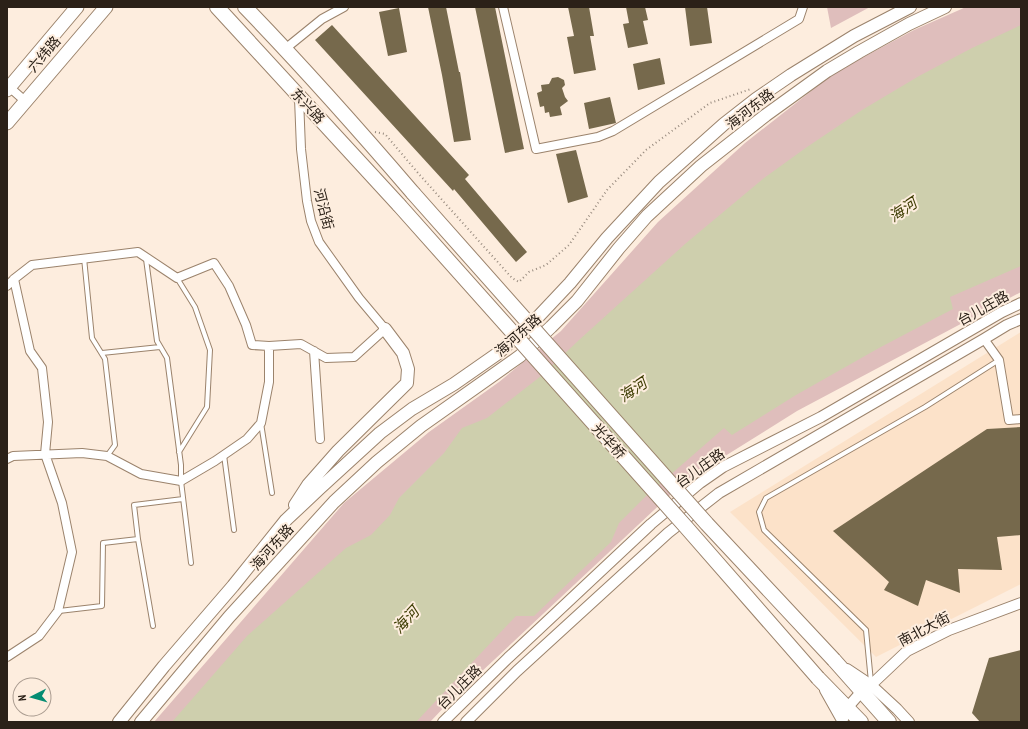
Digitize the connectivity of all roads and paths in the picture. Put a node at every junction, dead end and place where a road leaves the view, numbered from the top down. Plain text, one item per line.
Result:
1 (77, 7) edge
2 (106, 7) edge
3 (217, 7) edge
4 (245, 7) edge
5 (344, 7) edge
6 (503, 7) edge
7 (803, 7) edge
8 (910, 7) edge
9 (945, 7) edge
10 (285, 49) junction
11 (8, 88) edge
12 (754, 88) dead end
13 (299, 97) junction
14 (25, 101) junction
15 (7, 123) edge
16 (366, 139) junction
17 (413, 193) joint
18 (399, 205) joint
19 (146, 257) junction
20 (84, 258) junction
21 (177, 278) junction
22 (14, 279) junction
23 (7, 286) edge
24 (1021, 303) edge
25 (1021, 319) edge
26 (385, 329) junction
27 (984, 339) junction
28 (269, 346) junction
29 (160, 347) junction
30 (314, 351) junction
31 (102, 353) junction
32 (999, 360) junction
33 (1021, 419) edge
34 (261, 423) junction
35 (320, 439) dead end
36 (179, 452) junction
37 (45, 454) junction
38 (9, 455) edge
39 (224, 455) junction
40 (108, 456) junction
41 (181, 481) junction
42 (272, 493) dead end
43 (183, 499) junction
44 (286, 520) junction
45 (234, 530) dead end
46 (138, 539) junction
47 (191, 563) dead end
48 (1021, 603) edge
49 (58, 611) junction
50 (153, 626) dead end
51 (7, 657) edge
52 (818, 678) junction
53 (866, 688) junction
54 (848, 707) junction
55 (119, 722) edge
56 (141, 722) edge
57 (443, 722) edge
58 (466, 722) edge
59 (842, 722) edge
60 (861, 722) edge
61 (889, 722) edge
62 (909, 722) edge

1 - 11 main road, 六纬路
2 - 14 main road, 六纬路
3 - 13 highway, 东兴路
4 - 10 highway, 东兴路
5 - 10 street
6 - 7 street
8 - 44 main road, 海河东路
9 - 56 main road, 海河东路
10 - 16 highway, 东兴路
11 - 14 street
12 - 16 path
13 - 18 highway, 东兴路
13 - 26 street, 河沿街
14 - 15 main road, 六纬路
16 - 17 highway, 东兴路
17 - 53 highway, 光华桥, bridge
18 - 52 highway, 光华桥, bridge
19 - 20 street
19 - 21 street
19 - 29 lane
20 - 22 street
20 - 31 lane
21 - 28 street
21 - 36 lane
22 - 23 street
22 - 37 street
24 - 57 street, 台儿庄路
25 - 27 street, 台儿庄路
26 - 30 street
26 - 44 main road
27 - 32 street
27 - 58 street, 台儿庄路
28 - 30 street
28 - 34 street
29 - 31 lane
29 - 36 lane
30 - 35 street
31 - 40 lane
32 - 33 street
32 - 53 lane
34 - 39 street
34 - 42 lane
36 - 41 lane
37 - 38 street
37 - 40 street
37 - 49 street
39 - 41 street
39 - 45 lane
40 - 41 street
41 - 43 lane
43 - 46 lane
43 - 47 lane
44 - 55 main road, 海河东路
46 - 49 lane
46 - 50 lane
48 - 53 street, 南北大街
49 - 51 street
52 - 54 highway, 光华桥
52 - 59 street
53 - 54 street, 南北大街
53 - 61 highway, 光华桥
53 - 62 street
54 - 59 street, 南北大街
54 - 60 highway, 光华桥

